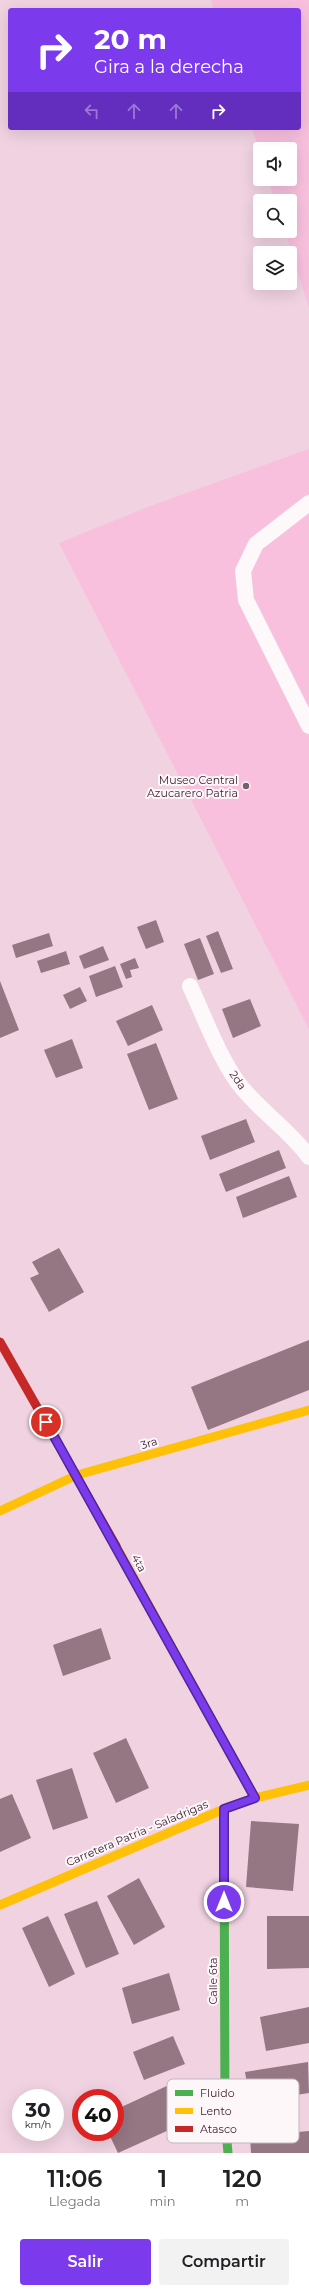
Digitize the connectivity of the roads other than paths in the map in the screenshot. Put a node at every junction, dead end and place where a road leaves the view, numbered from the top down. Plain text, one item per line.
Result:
1 (309, 503) edge
2 (309, 726) edge
3 (190, 986) dead end
4 (309, 1157) edge
5 (0, 1342) edge
6 (309, 1410) edge
7 (78, 1475) junction
8 (0, 1512) edge
9 (309, 1785) edge
10 (255, 1798) junction
11 (224, 1809) junction
12 (0, 1905) edge
13 (225, 2079) edge
14 (227, 2143) edge
15 (228, 2153) edge

1 - 2 lane
3 - 4 lane, 2da
5 - 7 street, 4ta
6 - 7 street, 3ra
7 - 8 street, 3ra
7 - 10 street, 4ta
9 - 10 street, Carretera Patria - Saladrigas
10 - 11 street, Carretera Patria - Saladrigas
11 - 12 street, Carretera Patria - Saladrigas
11 - 13 street, Calle 6ta
14 - 15 street, Calle 6ta

